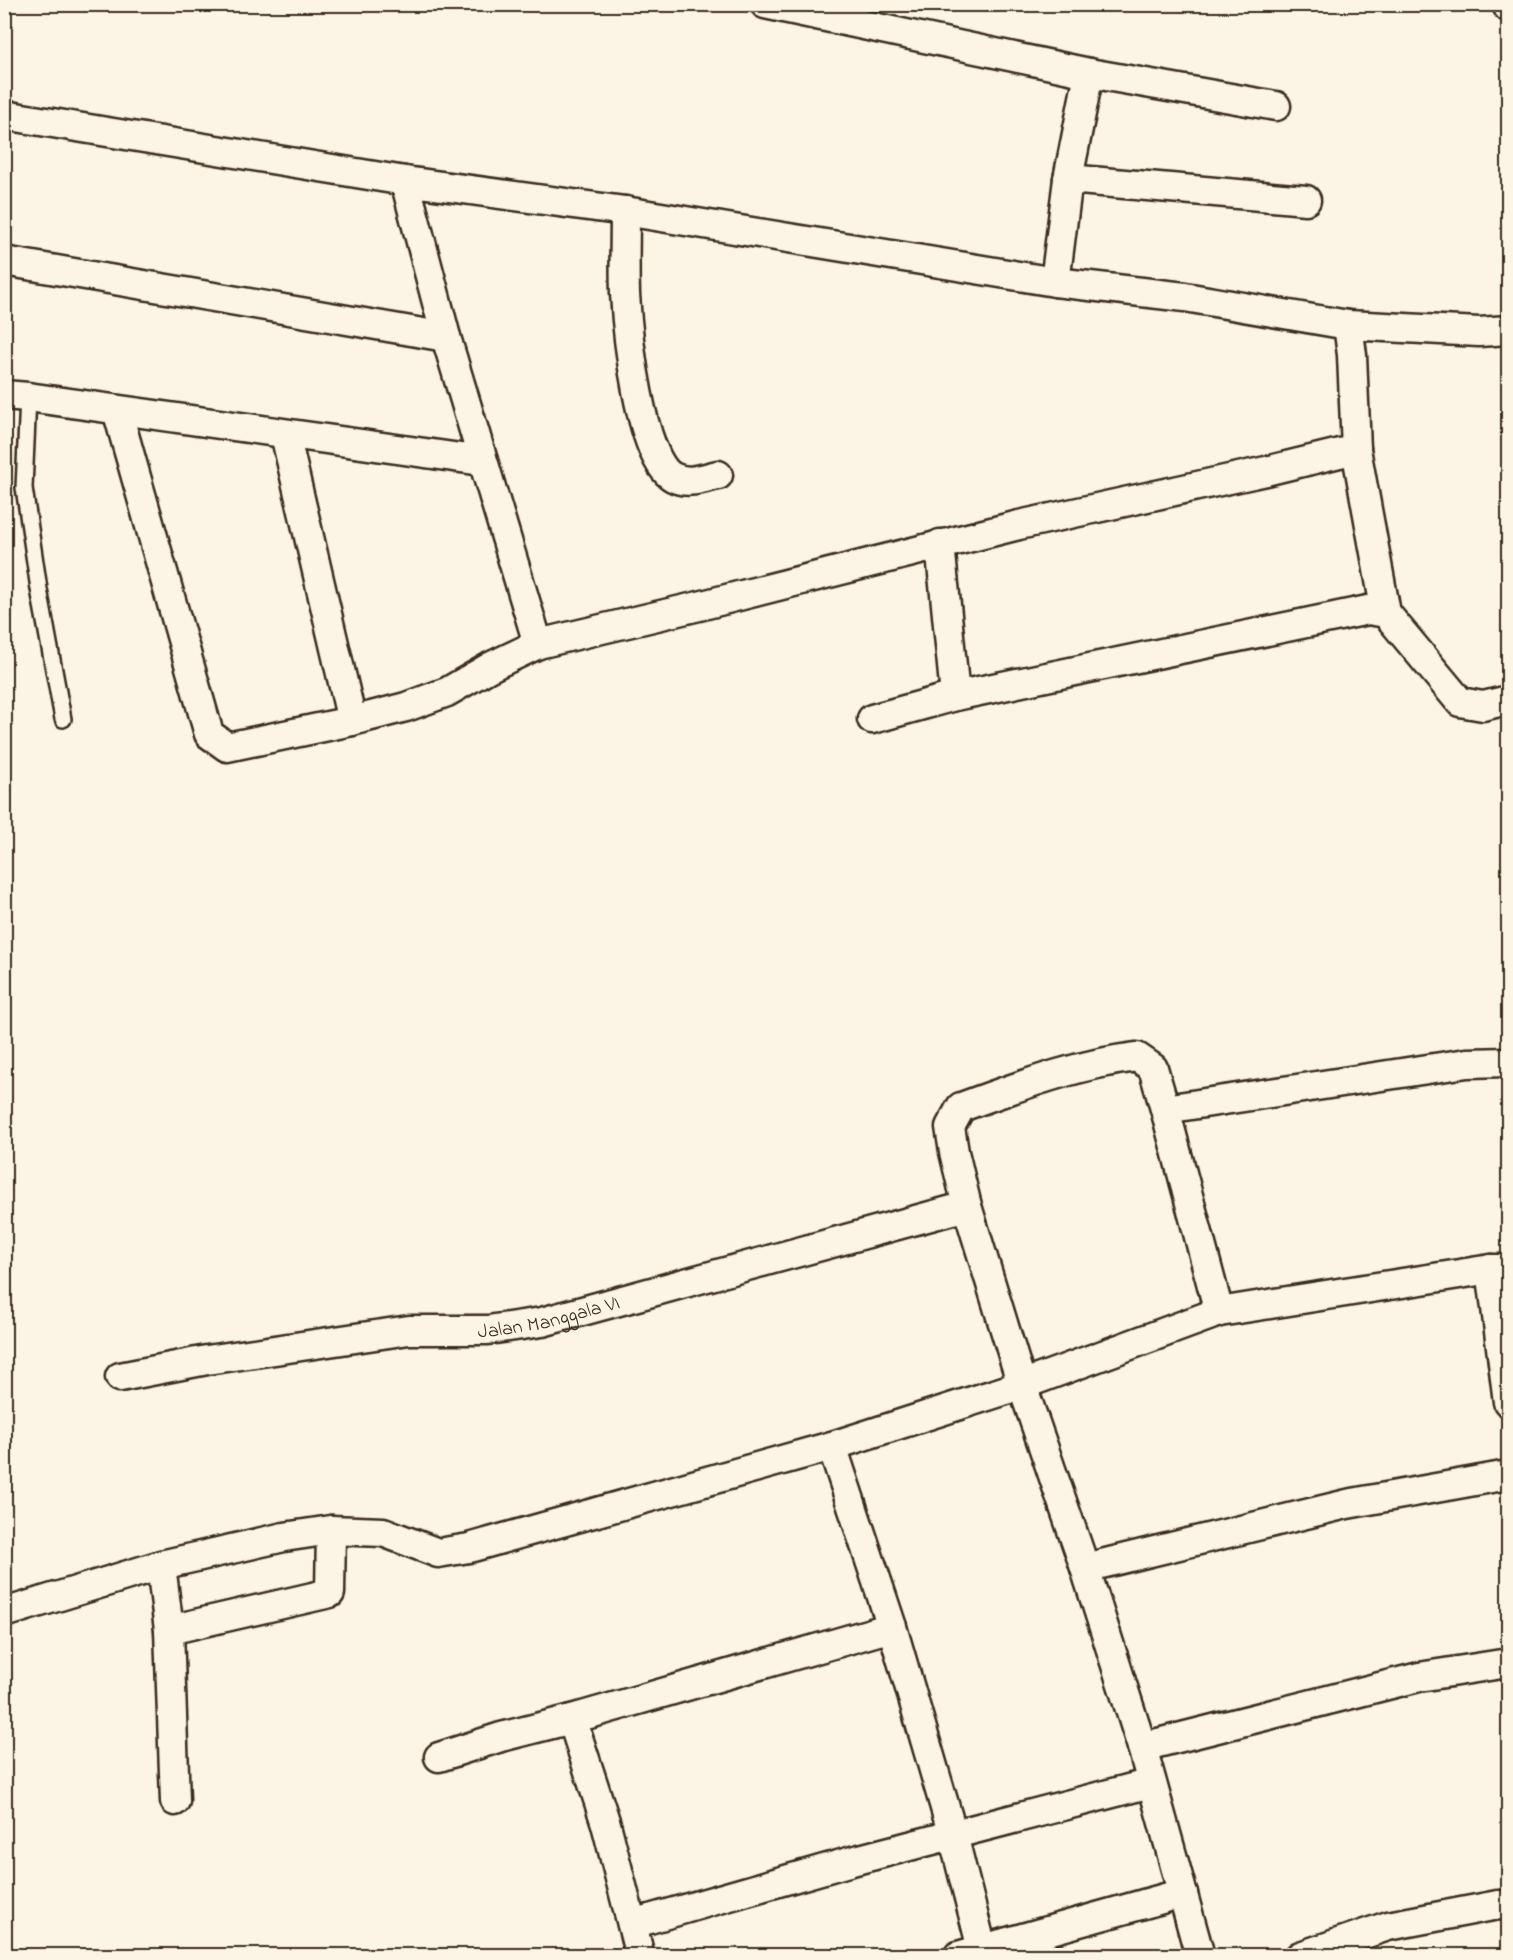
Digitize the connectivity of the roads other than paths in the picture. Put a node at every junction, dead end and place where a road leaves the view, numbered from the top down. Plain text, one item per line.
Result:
1 (765, 4) edge
2 (1089, 73) junction
3 (1276, 106) dead end
4 (4, 115) edge
5 (1068, 179) junction
6 (405, 181) junction
7 (1306, 200) dead end
8 (625, 211) junction
9 (4, 261) edge
10 (1055, 282) junction
11 (1348, 325) junction
12 (1509, 330) edge
13 (446, 337) junction
14 (16, 396) edge
15 (117, 410) junction
16 (285, 434) junction
17 (1356, 449) junction
18 (482, 461) junction
19 (718, 475) dead end
20 (940, 544) junction
21 (1386, 613) junction
22 (538, 644) junction
23 (955, 696) junction
24 (1509, 700) edge
25 (63, 718) dead end
26 (872, 719) dead end
27 (352, 721) junction
28 (1509, 1062) edge
29 (1165, 1109) junction
30 (967, 1206) junction
31 (1500, 1269) edge
32 (1219, 1312) junction
33 (120, 1377) dead end
34 (1022, 1385) junction
35 (1509, 1402) edge
36 (832, 1446) junction
37 (1509, 1475) edge
38 (332, 1530) junction
39 (161, 1565) junction
40 (1085, 1568) junction
41 (4, 1613) edge
42 (892, 1627) junction
43 (169, 1630) junction
44 (1509, 1663) edge
45 (572, 1719) junction
46 (1142, 1747) junction
47 (440, 1757) dead end
48 (1151, 1783) junction
49 (175, 1801) dead end
50 (953, 1835) junction
51 (1183, 1893) junction
52 (1509, 1906) edge
53 (633, 1924) junction
54 (970, 1952) edge
55 (640, 1956) edge
56 (1200, 1956) edge
57 (1300, 1956) edge

1 - 2 street
2 - 3 street
2 - 5 street
4 - 6 street
5 - 7 street
5 - 10 street
6 - 8 street
6 - 13 street
8 - 10 street
8 - 19 street
9 - 13 street
10 - 11 street
11 - 12 street
11 - 17 street
13 - 18 street
14 - 15 street
14 - 25 lane
15 - 16 street
15 - 27 street
16 - 18 street
16 - 27 street
17 - 20 street
17 - 21 street
18 - 22 street
20 - 22 street
20 - 23 street
21 - 23 street
21 - 24 street
22 - 27 street
23 - 26 street
28 - 29 street
29 - 30 street
29 - 32 street
30 - 33 street, Jalan Manggala VI
30 - 34 street
31 - 32 street
31 - 35 street
32 - 34 street
34 - 36 street
34 - 40 street
36 - 38 street
36 - 42 street
37 - 40 street
38 - 39 street
38 - 43 street
39 - 41 street
39 - 43 street
40 - 46 street
42 - 45 street
42 - 50 street
43 - 49 street
44 - 46 street
45 - 47 street
45 - 53 street
46 - 48 street
48 - 50 street
48 - 51 street
50 - 53 street
50 - 54 street
51 - 54 street
51 - 56 street
52 - 57 street
53 - 55 street

